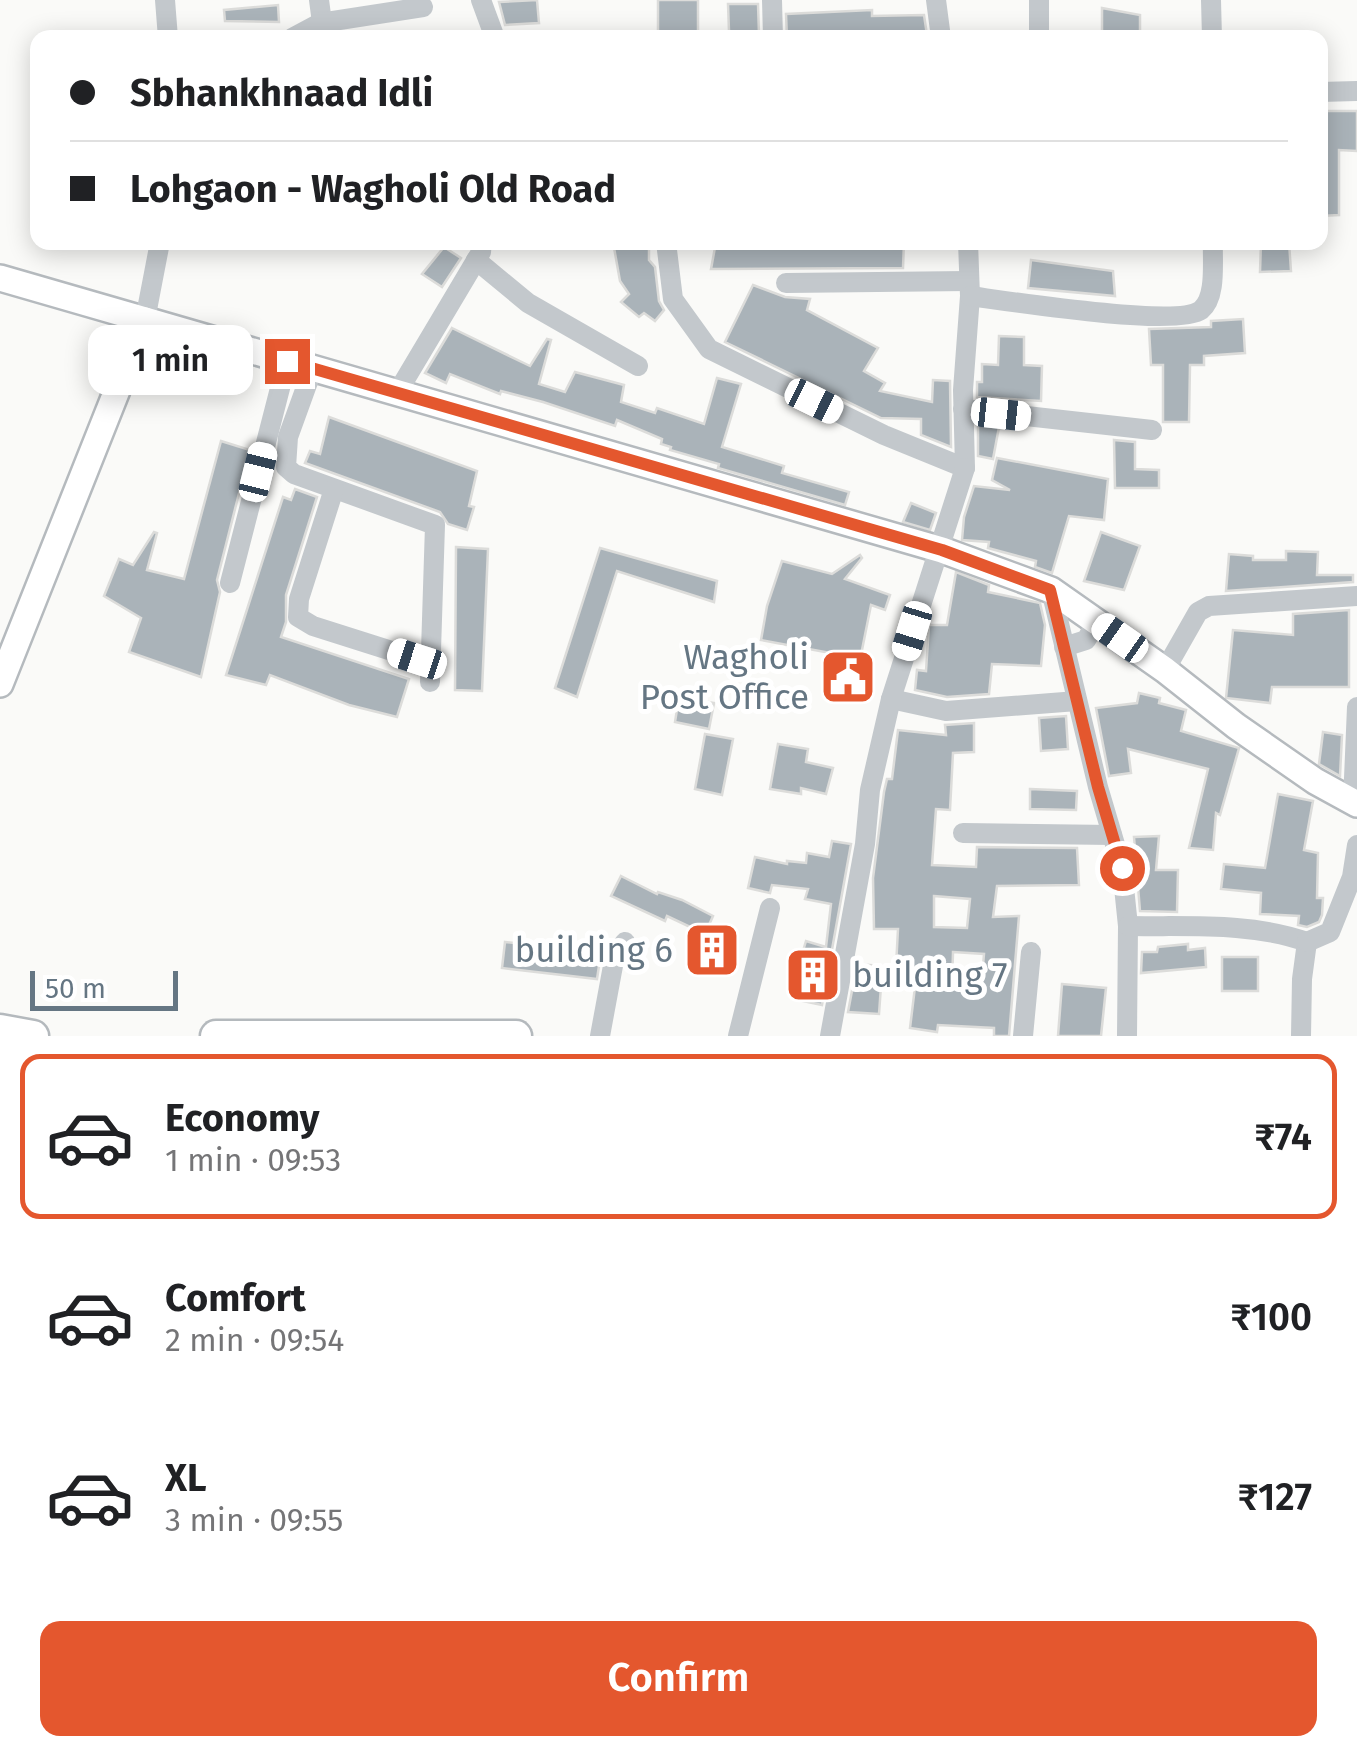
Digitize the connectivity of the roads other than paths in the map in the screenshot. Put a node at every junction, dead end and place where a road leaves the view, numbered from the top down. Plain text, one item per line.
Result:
1 (165, 0) edge
2 (320, 0) edge
3 (481, 0) edge
4 (772, 0) edge
5 (936, 0) edge
6 (1039, 0) edge
7 (1211, 0) edge
8 (423, 8) dead end
9 (167, 30) edge
10 (322, 30) edge
11 (491, 30) edge
12 (773, 30) edge
13 (939, 30) edge
14 (1039, 30) edge
15 (1212, 30) edge
16 (1357, 91) edge
17 (1328, 92) edge
18 (158, 250) edge
19 (667, 250) edge
20 (968, 250) edge
21 (1213, 250) edge
22 (479, 252) edge
23 (0, 278) edge
24 (786, 283) dead end
25 (969, 289) junction
26 (145, 320) junction
27 (287, 361) junction
28 (638, 366) dead end
29 (313, 368) junction
30 (397, 393) junction
31 (964, 410) junction
32 (1152, 430) dead end
33 (965, 468) junction
34 (334, 489) junction
35 (942, 550) junction
36 (230, 583) dead end
37 (1050, 590) junction
38 (1357, 596) edge
39 (1097, 622) junction
40 (1064, 647) junction
41 (417, 659) dead end
42 (1165, 670) junction
43 (430, 682) dead end
44 (0, 684) edge
45 (891, 700) junction
46 (1078, 701) junction
47 (1357, 707) edge
48 (1355, 803) edge
49 (964, 833) dead end
50 (1112, 835) junction
51 (1357, 845) edge
52 (770, 908) dead end
53 (1128, 926) junction
54 (626, 942) dead end
55 (1307, 942) junction
56 (1030, 952) dead end
57 (0, 1030) edge
58 (33, 1036) edge
59 (216, 1036) edge
60 (516, 1036) edge
61 (600, 1036) edge
62 (738, 1036) edge
63 (830, 1036) edge
64 (1023, 1036) edge
65 (1128, 1036) edge
66 (1301, 1036) edge

1 - 9 street
2 - 10 street
3 - 11 street
4 - 12 street
5 - 13 street
6 - 14 street
7 - 15 street
8 - 10 street
16 - 17 street
18 - 26 street
19 - 33 street
20 - 25 street
21 - 25 street
22 - 28 street
22 - 30 street
23 - 26 main road
24 - 25 street
25 - 31 street
26 - 27 main road
26 - 44 main road
27 - 29 main road
27 - 36 street
29 - 30 main road
29 - 34 street
30 - 35 main road
31 - 32 street
31 - 33 street
33 - 35 street
34 - 41 street
34 - 43 street
35 - 37 main road
35 - 45 street
37 - 39 main road
37 - 40 street
38 - 42 street
39 - 40 street
39 - 42 main road
40 - 46 street
42 - 48 main road
45 - 46 street
45 - 63 street
46 - 50 street
47 - 48 street
49 - 50 street
50 - 53 street
51 - 55 street
52 - 62 street
53 - 55 street
53 - 65 street
54 - 61 street
55 - 66 street
56 - 64 street
57 - 58 highway
59 - 60 highway

